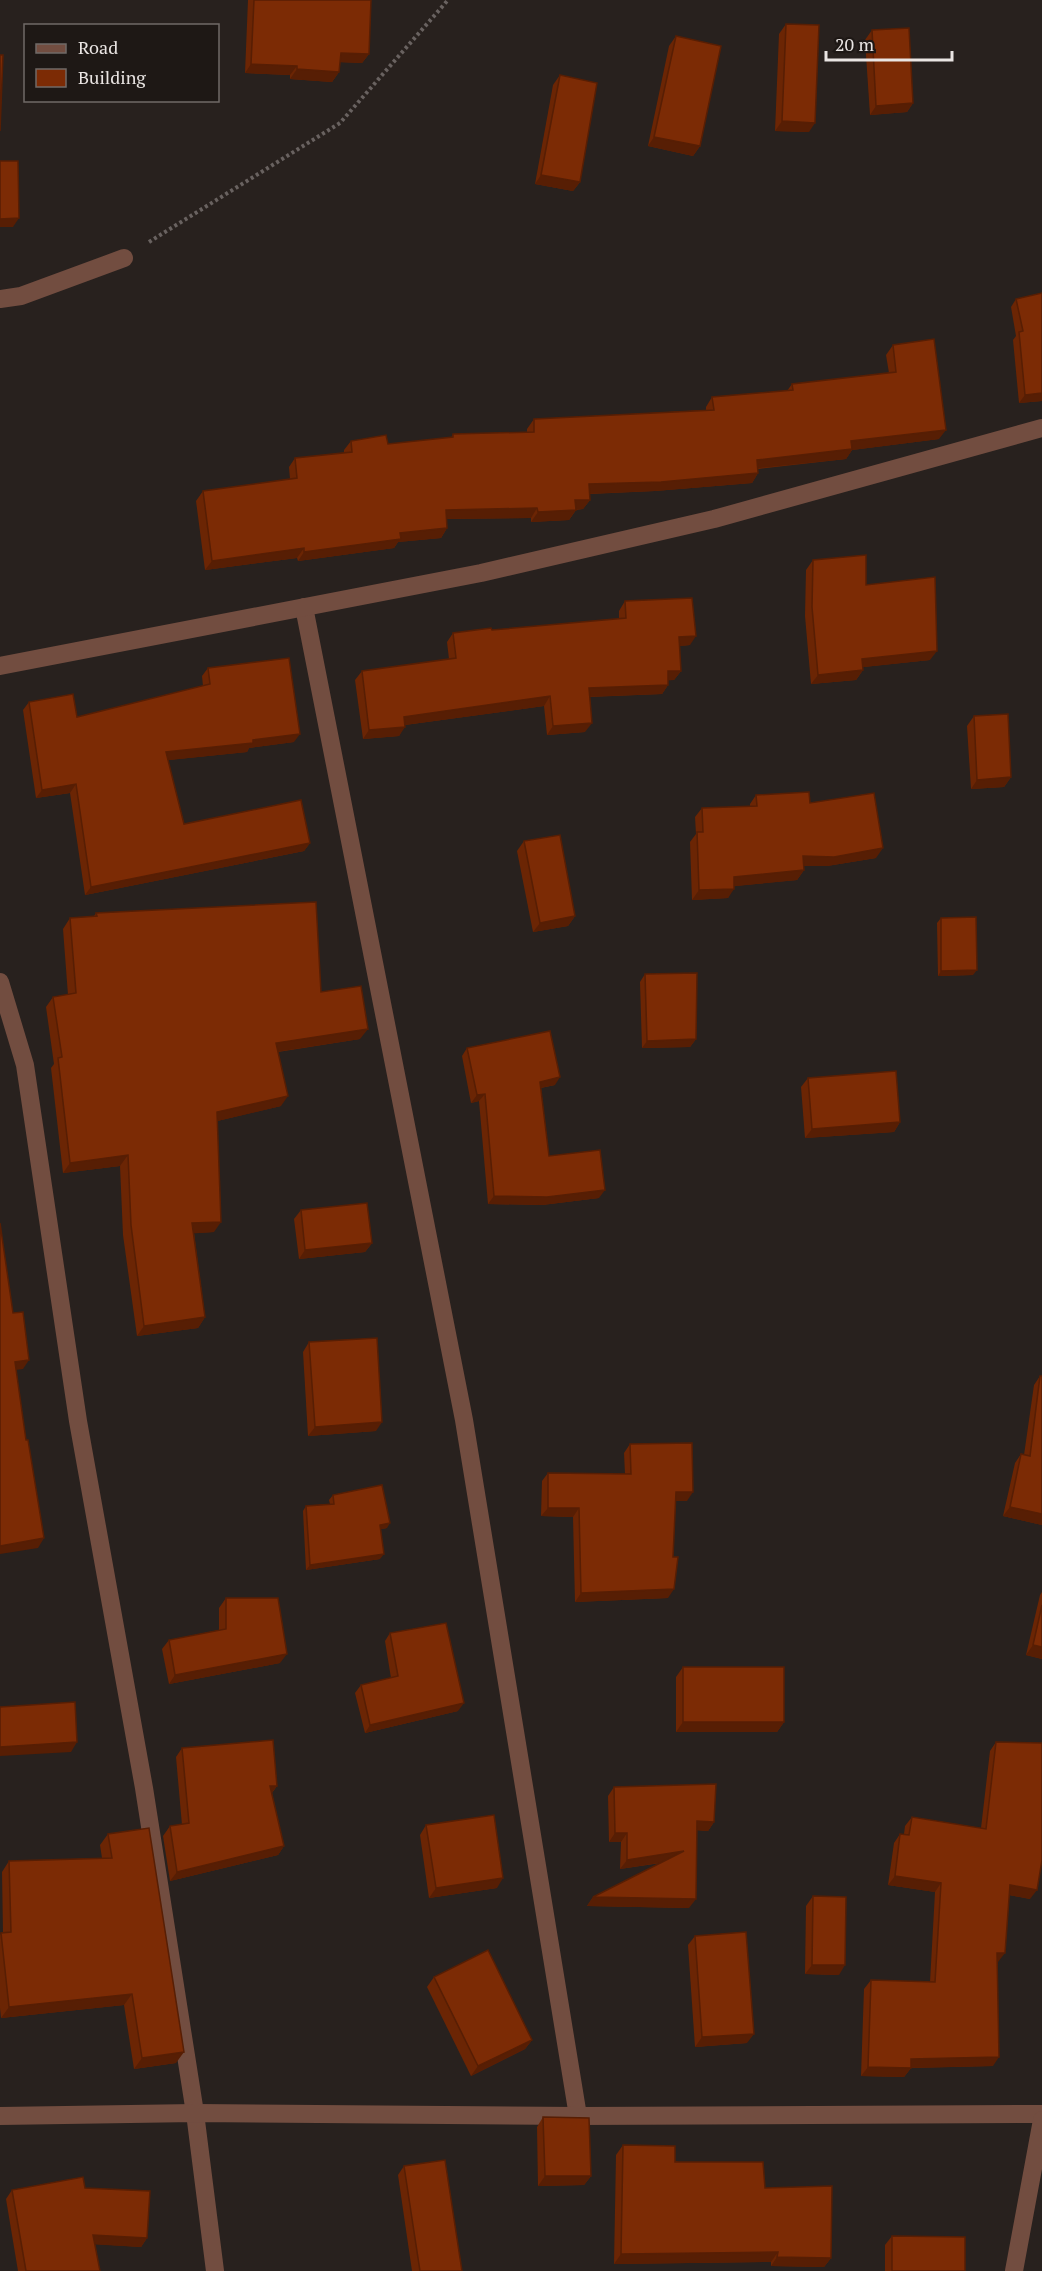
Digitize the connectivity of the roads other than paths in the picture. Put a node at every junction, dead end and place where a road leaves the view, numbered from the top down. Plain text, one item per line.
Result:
1 (124, 258) road end
2 (0, 299) edge
3 (1042, 428) edge
4 (304, 607) junction
5 (0, 666) edge
6 (0, 982) edge
7 (195, 2113) junction
8 (1042, 2114) edge
9 (0, 2116) edge
10 (578, 2116) junction
11 (1042, 2120) edge
12 (216, 2271) edge
13 (1014, 2271) edge

1 - 2 street
3 - 4 street
4 - 5 street
4 - 10 street
6 - 7 street
7 - 9 street
7 - 10 street
7 - 12 street
8 - 10 street
11 - 13 street

